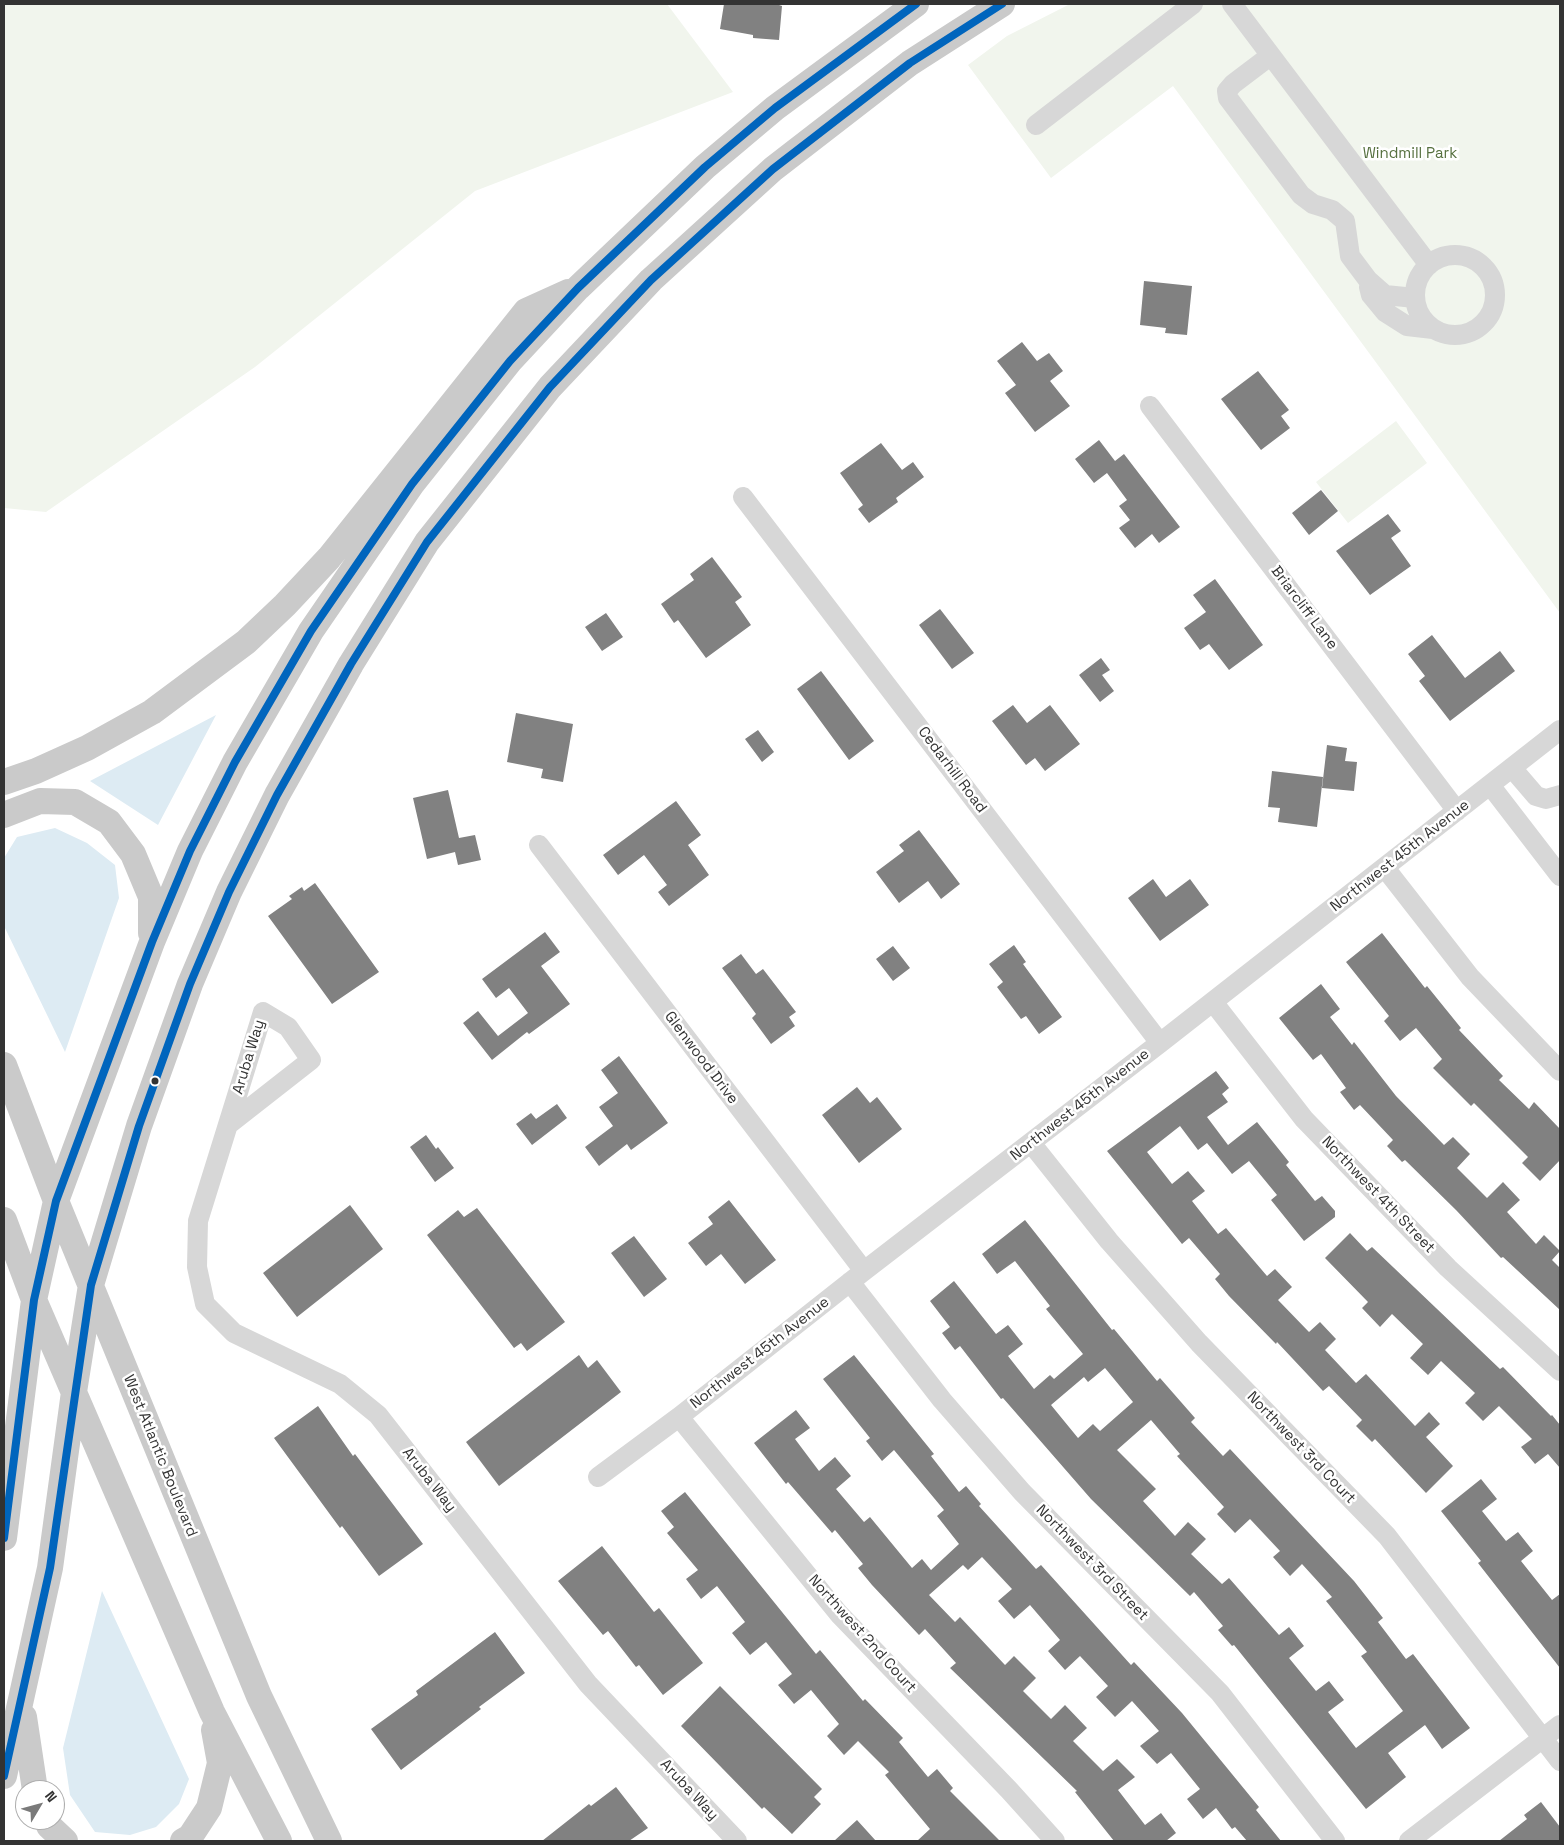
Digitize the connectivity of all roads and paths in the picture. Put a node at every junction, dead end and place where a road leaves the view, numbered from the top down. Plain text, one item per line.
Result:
1 (916, 4) edge
2 (1002, 4) edge
3 (1192, 4) edge
4 (1232, 4) edge
5 (1270, 56) junction
6 (1036, 125) dead end
7 (1429, 265) junction
8 (1368, 280) junction
9 (578, 288) junction
10 (1415, 298) junction
11 (1433, 328) junction
12 (1150, 406) dead end
13 (743, 497) dead end
14 (1560, 730) edge
15 (1512, 768) junction
16 (4, 782) edge
17 (1490, 785) junction
18 (1560, 795) edge
19 (1457, 811) junction
20 (4, 816) edge
21 (539, 845) dead end
22 (1385, 868) junction
23 (1560, 876) edge
24 (152, 942) junction
25 (1213, 1002) junction
26 (1160, 1043) junction
27 (4, 1065) edge
28 (1560, 1071) edge
29 (228, 1125) junction
30 (1031, 1143) junction
31 (56, 1201) junction
32 (4, 1220) edge
33 (857, 1276) junction
34 (91, 1286) junction
35 (34, 1300) junction
36 (1560, 1372) edge
37 (74, 1392) junction
38 (680, 1417) junction
39 (598, 1477) dead end
40 (4, 1538) edge
41 (22, 1700) junction
42 (212, 1712) junction
43 (1560, 1724) edge
44 (1542, 1739) junction
45 (1560, 1761) edge
46 (4, 1776) edge
47 (34, 1780) edge
48 (53, 1830) edge
49 (65, 1841) edge
50 (183, 1841) edge
51 (280, 1841) edge
52 (329, 1841) edge
53 (737, 1841) edge
54 (1055, 1841) edge
55 (1335, 1841) edge
56 (1409, 1841) edge

1 - 9 main road
2 - 34 main road
3 - 6 street
4 - 5 street
5 - 7 street
5 - 8 street
7 - 10 street
7 - 11 street
8 - 10 street
8 - 11 street
9 - 16 main road
9 - 24 main road
10 - 11 street
12 - 19 street, Briarcliff Lane
13 - 26 street, Cedarhill Road
14 - 15 street, Northwest 45th Avenue
15 - 17 street, Northwest 45th Avenue
15 - 18 street
17 - 19 street, Northwest 45th Avenue
17 - 23 street
19 - 22 street, Northwest 45th Avenue
20 - 24 main road
21 - 33 street, Glenwood Drive
22 - 25 street, Northwest 45th Avenue
22 - 28 street
24 - 31 main road
25 - 26 street, Northwest 45th Avenue
25 - 36 street, Northwest 4th Street
26 - 30 street, Northwest 45th Avenue
27 - 31 main road, West Atlantic Boulevard
29 - 29 street, Aruba Way
29 - 53 street, Aruba Way
30 - 33 street, Northwest 45th Avenue
30 - 44 street, Northwest 3rd Court
31 - 34 main road, West Atlantic Boulevard
31 - 35 main road
32 - 35 main road
33 - 38 street, Northwest 45th Avenue
33 - 55 street, Northwest 3rd Street
34 - 37 main road
34 - 52 main road, West Atlantic Boulevard
35 - 37 main road
35 - 40 main road
37 - 41 main road
37 - 42 main road
38 - 39 street, Northwest 45th Avenue
38 - 54 street, Northwest 2nd Court
41 - 46 main road
41 - 47 main road
42 - 50 main road
42 - 51 main road
43 - 44 street
44 - 45 street, Northwest 3rd Court
44 - 56 street
48 - 49 main road

